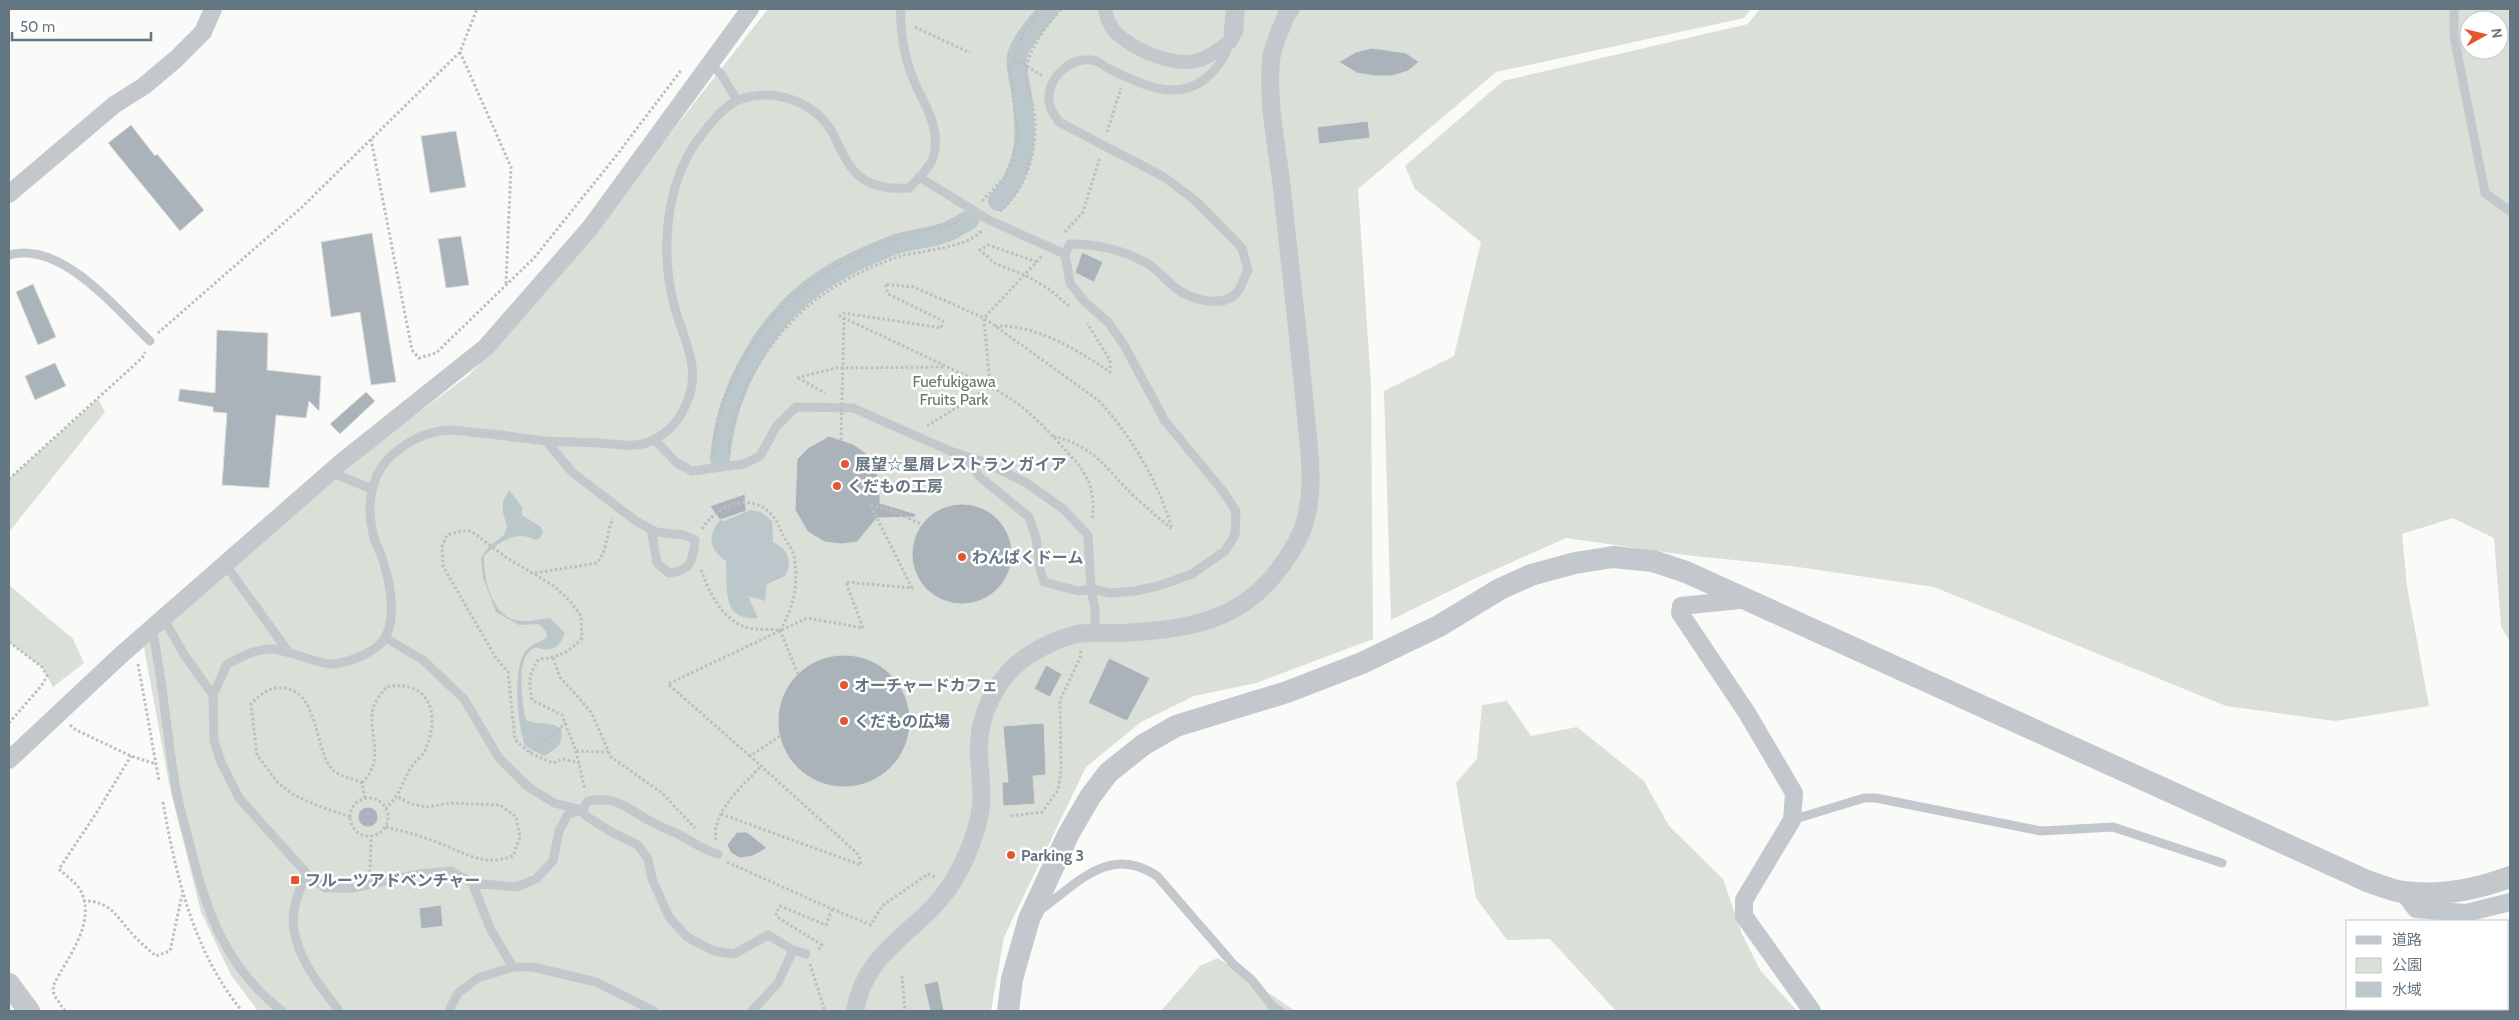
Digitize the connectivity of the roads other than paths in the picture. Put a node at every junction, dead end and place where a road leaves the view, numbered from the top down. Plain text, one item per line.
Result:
1 (213, 9) edge
2 (750, 9) edge
3 (901, 9) edge
4 (1105, 9) edge
5 (1233, 9) edge
6 (1240, 9) edge
7 (1290, 9) edge
8 (2454, 9) edge
9 (1230, 41) junction
10 (1225, 56) junction
11 (710, 64) junction
12 (737, 100) junction
13 (919, 178) junction
14 (9, 194) edge
15 (2510, 211) edge
16 (1065, 254) junction
17 (9, 255) edge
18 (150, 341) road end
19 (654, 439) junction
20 (546, 441) junction
21 (965, 456) junction
22 (330, 472) junction
23 (372, 489) junction
24 (650, 529) junction
25 (225, 564) junction
26 (1091, 589) junction
27 (1749, 599) junction
28 (158, 623) junction
29 (1089, 634) junction
30 (386, 638) junction
31 (288, 653) junction
32 (213, 695) junction
33 (9, 760) edge
34 (582, 810) junction
35 (1792, 820) junction
36 (718, 854) road end
37 (2222, 863) dead end
38 (308, 875) junction
39 (2510, 877) edge
40 (472, 883) junction
41 (2403, 892) junction
42 (2510, 902) edge
43 (1029, 919) junction
44 (793, 950) junction
45 (806, 954) road end
46 (513, 967) junction
47 (9, 984) edge
48 (29, 1011) edge
49 (282, 1011) edge
50 (339, 1011) edge
51 (449, 1011) edge
52 (654, 1011) edge
53 (752, 1011) edge
54 (855, 1011) edge
55 (1008, 1011) edge
56 (1280, 1011) edge
57 (1812, 1011) edge

1 - 14 street
2 - 11 street
3 - 13 lane
4 - 9 street
5 - 9 street
6 - 10 lane
7 - 29 street
8 - 15 lane
9 - 10 lane
10 - 16 lane
11 - 12 lane
11 - 22 street
12 - 13 lane
12 - 19 lane
13 - 16 lane
16 - 26 lane
17 - 18 lane
19 - 20 lane
19 - 21 lane
20 - 23 lane
20 - 24 lane
21 - 26 lane
21 - 26 lane
22 - 23 lane
22 - 25 street
23 - 30 lane
24 - 24 lane
25 - 28 street
25 - 31 lane
26 - 29 lane
27 - 35 street
27 - 41 street
27 - 43 street
28 - 32 lane
28 - 33 street
28 - 49 lane
29 - 54 street
30 - 31 lane
30 - 34 lane
31 - 32 lane
32 - 38 lane
34 - 36 lane
34 - 40 lane
34 - 44 lane
35 - 37 lane
35 - 57 street
38 - 40 lane
38 - 50 lane
39 - 41 street
40 - 46 lane
41 - 42 street
43 - 55 street
43 - 56 lane
44 - 45 lane
44 - 53 lane
46 - 51 lane
46 - 52 lane
47 - 48 street

